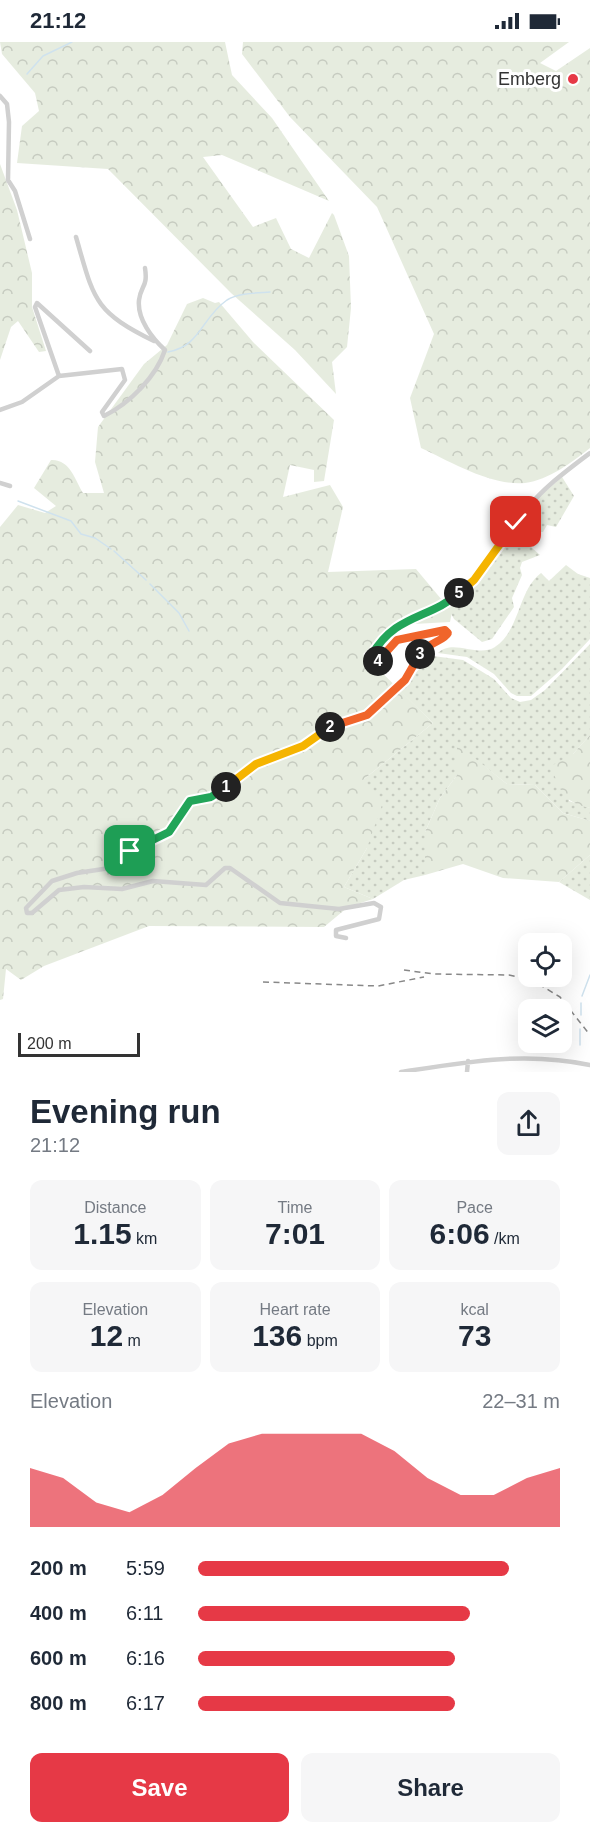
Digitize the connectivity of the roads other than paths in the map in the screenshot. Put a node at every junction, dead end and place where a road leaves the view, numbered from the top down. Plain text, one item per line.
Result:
1 (0, 96) edge
2 (76, 237) dead end
3 (30, 239) dead end
4 (146, 268) dead end
5 (156, 342) junction
6 (90, 351) dead end
7 (59, 376) junction
8 (0, 410) edge
9 (590, 453) edge
10 (0, 483) edge
11 (10, 486) dead end
12 (346, 938) dead end
13 (468, 1061) junction
14 (590, 1065) edge
15 (401, 1072) edge
16 (467, 1072) edge

1 - 3 street
2 - 5 street
4 - 5 street
5 - 7 street
6 - 7 street
7 - 8 street
9 - 12 street
10 - 11 street
13 - 14 street
13 - 15 street
13 - 16 street

